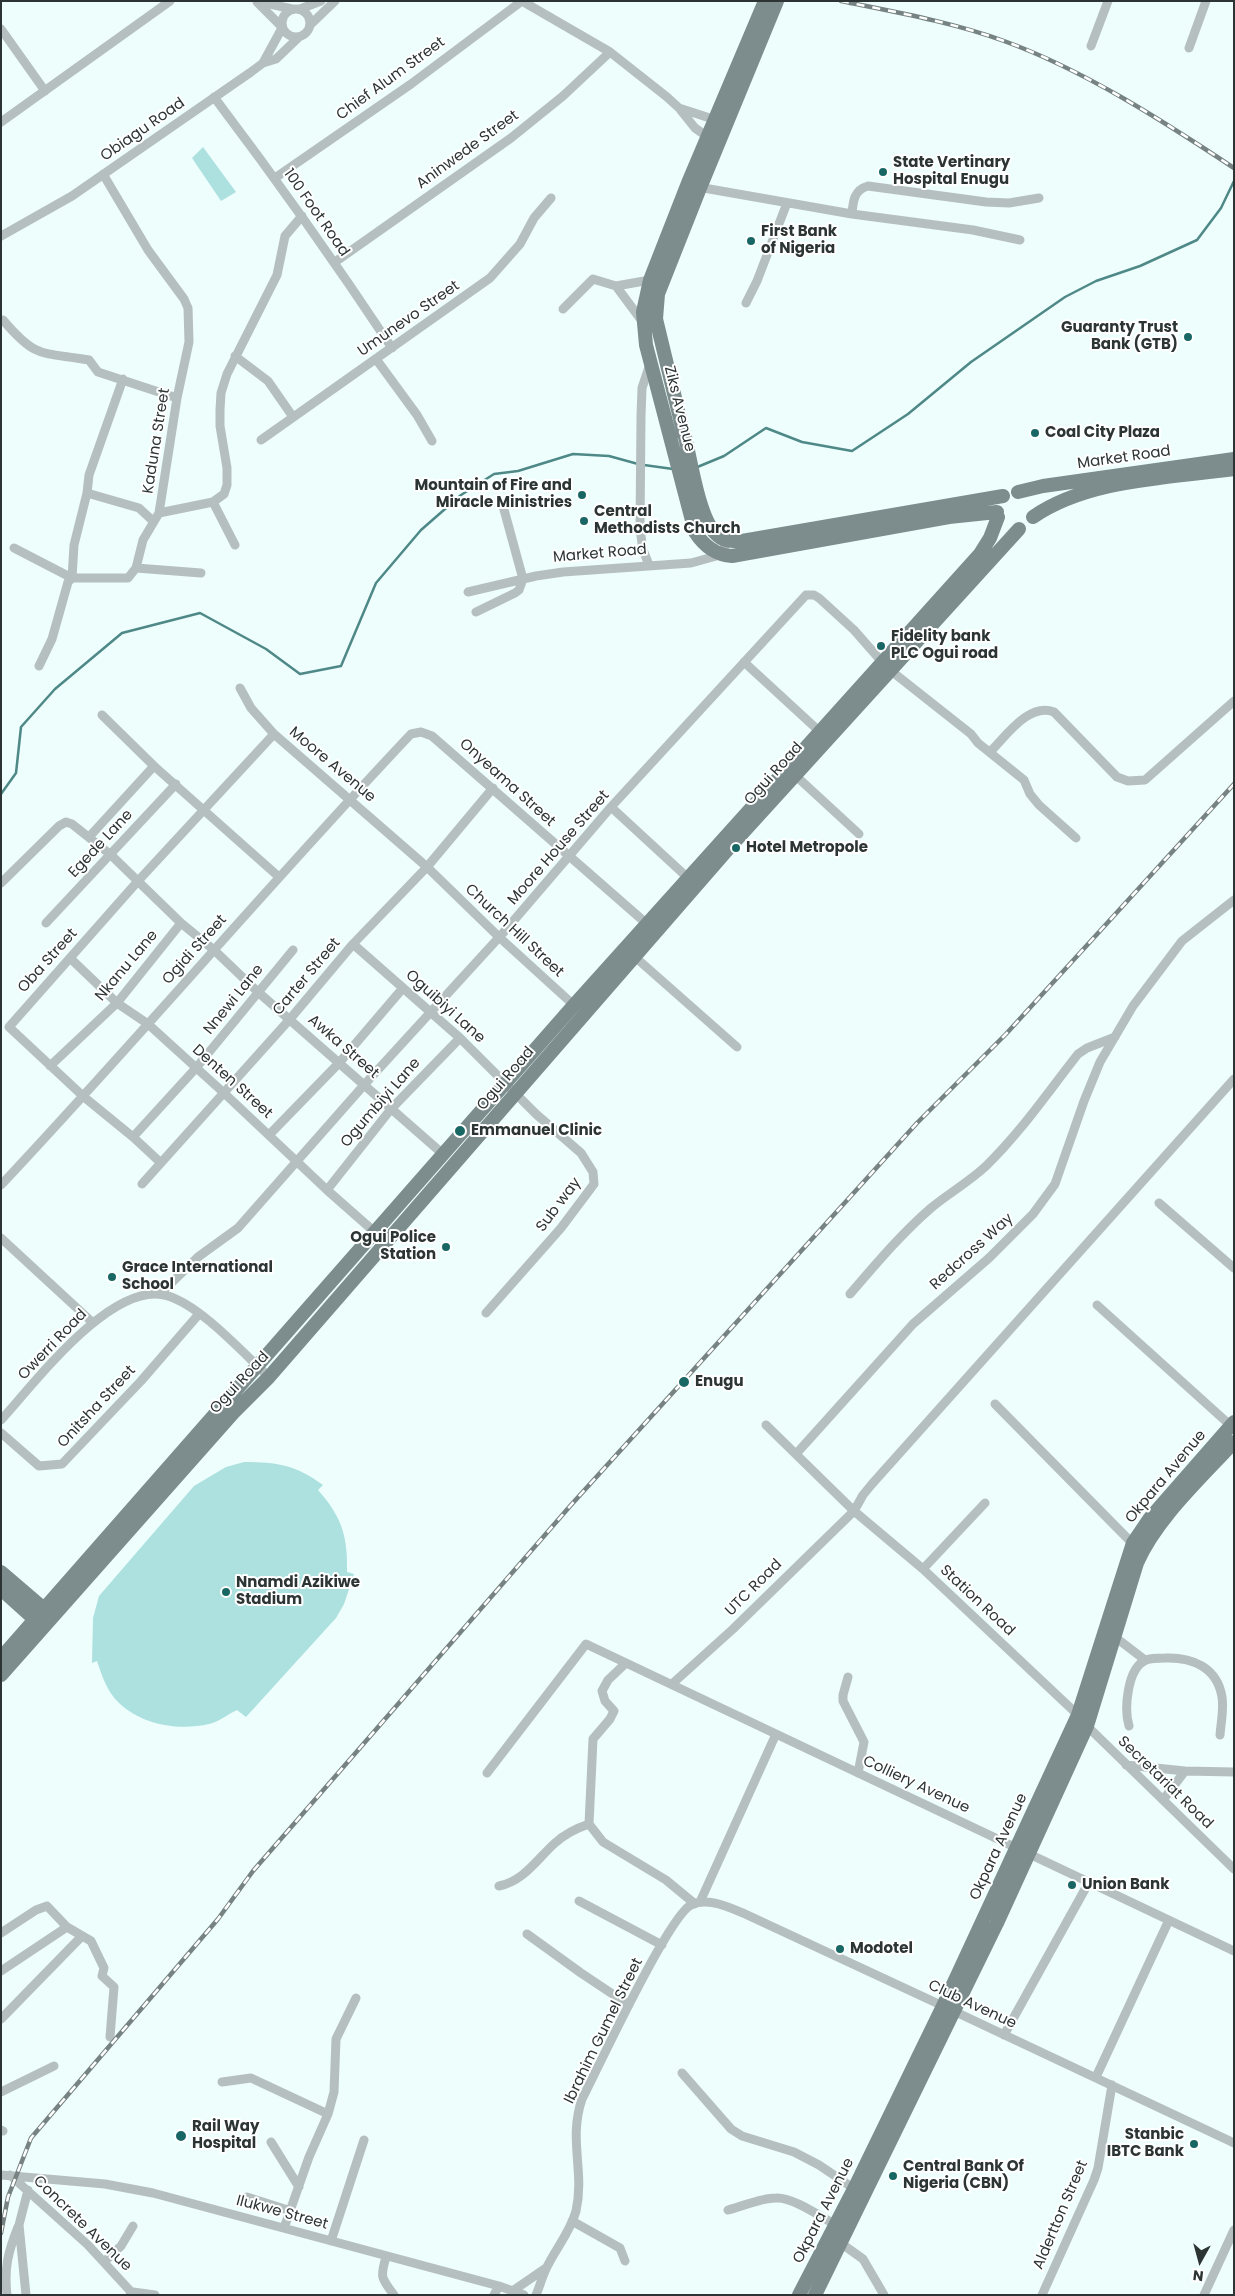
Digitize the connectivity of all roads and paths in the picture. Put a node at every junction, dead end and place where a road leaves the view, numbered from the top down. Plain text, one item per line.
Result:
1 (170, 1) edge
2 (257, 1) edge
3 (321, 1) edge
4 (335, 1) edge
5 (522, 1) edge
6 (765, 1) edge
7 (777, 1) edge
8 (1108, 1) edge
9 (1206, 1) edge
10 (296, 9) junction
11 (310, 25) junction
12 (282, 27) junction
13 (1, 29) edge
14 (299, 37) junction
15 (1091, 46) dead end
16 (1189, 48) dead end
17 (610, 52) junction
18 (263, 63) junction
19 (44, 91) junction
20 (214, 97) junction
21 (678, 108) junction
22 (1, 122) edge
23 (722, 122) junction
24 (714, 141) junction
25 (103, 174) junction
26 (275, 178) junction
27 (694, 185) junction
28 (551, 198) dead end
29 (1039, 198) dead end
30 (787, 203) junction
31 (852, 214) junction
32 (302, 216) junction
33 (1, 236) edge
34 (1020, 240) dead end
35 (335, 262) junction
36 (650, 280) junction
37 (616, 286) junction
38 (746, 303) dead end
39 (563, 309) dead end
40 (3, 320) dead end
41 (643, 322) junction
42 (392, 348) junction
43 (236, 356) junction
44 (376, 358) junction
45 (650, 364) junction
46 (123, 379) junction
47 (177, 398) junction
48 (294, 417) junction
49 (261, 440) dead end
50 (432, 441) dead end
51 (1234, 458) edge
52 (1234, 469) edge
53 (1018, 492) junction
54 (87, 493) junction
55 (1003, 496) junction
56 (213, 502) junction
57 (503, 506) dead end
58 (160, 513) junction
59 (997, 515) junction
60 (1033, 517) junction
61 (153, 521) junction
62 (1019, 528) junction
63 (728, 541) junction
64 (235, 545) dead end
65 (14, 548) dead end
66 (720, 554) junction
67 (649, 565) junction
68 (136, 568) junction
69 (201, 573) dead end
70 (72, 578) junction
71 (523, 579) junction
72 (468, 592) dead end
73 (476, 612) dead end
74 (744, 662) junction
75 (39, 666) dead end
76 (887, 666) junction
77 (240, 688) dead end
78 (1234, 701) edge
79 (102, 715) dead end
80 (820, 731) junction
81 (274, 734) junction
82 (411, 734) joint
83 (990, 752) junction
84 (154, 766) junction
85 (796, 776) junction
86 (176, 784) junction
87 (494, 788) junction
88 (350, 798) junction
89 (611, 807) junction
90 (203, 810) junction
91 (859, 834) dead end
92 (90, 836) junction
93 (1076, 838) dead end
94 (111, 855) junction
95 (568, 856) junction
96 (427, 866) junction
97 (279, 877) junction
98 (688, 878) junction
99 (138, 881) junction
100 (1, 883) edge
101 (1234, 900) edge
102 (181, 922) junction
103 (46, 923) dead end
104 (647, 924) junction
105 (499, 937) junction
106 (353, 944) junction
107 (214, 950) junction
108 (293, 950) dead end
109 (635, 957) junction
110 (70, 958) junction
111 (403, 988) junction
112 (258, 992) junction
113 (117, 1003) junction
114 (579, 1010) junction
115 (431, 1013) junction
116 (290, 1020) junction
117 (148, 1024) junction
118 (1115, 1037) junction
119 (460, 1038) junction
120 (737, 1047) dead end
121 (339, 1063) junction
122 (50, 1066) junction
123 (196, 1068) junction
124 (1234, 1079) edge
125 (364, 1084) junction
126 (511, 1088) junction
127 (224, 1093) junction
128 (84, 1097) junction
129 (391, 1109) junction
130 (270, 1134) junction
131 (133, 1137) junction
132 (444, 1155) junction
133 (298, 1161) junction
134 (161, 1163) junction
135 (142, 1184) dead end
136 (1, 1185) edge
137 (327, 1190) junction
138 (1159, 1204) dead end
139 (375, 1232) junction
140 (1, 1238) edge
141 (386, 1242) junction
142 (1234, 1268) edge
143 (160, 1294) junction
144 (850, 1294) dead end
145 (1097, 1305) dead end
146 (199, 1314) junction
147 (486, 1314) dead end
148 (92, 1322) junction
149 (257, 1366) junction
150 (269, 1377) junction
151 (995, 1404) dead end
152 (1, 1420) edge
153 (1232, 1424) edge
154 (766, 1425) dead end
155 (1, 1433) edge
156 (1228, 1447) edge
157 (796, 1454) junction
158 (985, 1503) dead end
159 (854, 1511) junction
160 (1137, 1548) junction
161 (923, 1569) junction
162 (1, 1572) edge
163 (1, 1589) edge
164 (56, 1594) junction
165 (20, 1596) junction
166 (48, 1612) junction
167 (39, 1624) junction
168 (21, 1635) junction
169 (1115, 1636) junction
170 (1, 1658) edge
171 (1145, 1660) junction
172 (626, 1663) junction
173 (1, 1675) edge
174 (848, 1677) dead end
175 (672, 1684) junction
176 (1078, 1715) junction
177 (1087, 1726) junction
178 (1129, 1726) dead end
179 (776, 1734) junction
180 (1220, 1735) dead end
181 (1126, 1765) junction
182 (1185, 1771) junction
183 (1234, 1772) edge
184 (858, 1773) junction
185 (486, 1774) dead end
186 (1162, 1800) junction
187 (589, 1824) junction
188 (1024, 1851) junction
189 (1234, 1869) edge
190 (1089, 1882) junction
191 (499, 1886) dead end
192 (579, 1901) dead end
193 (697, 1903) junction
194 (1169, 1920) junction
195 (67, 1927) junction
196 (1, 1933) edge
197 (527, 1934) dead end
198 (82, 1936) junction
199 (662, 1945) junction
200 (1234, 1950) edge
201 (1, 1971) edge
202 (356, 1998) dead end
203 (629, 2005) junction
204 (949, 2009) junction
205 (1, 2018) edge
206 (1004, 2035) junction
207 (110, 2037) dead end
208 (54, 2066) dead end
209 (682, 2074) dead end
210 (1096, 2077) junction
211 (222, 2082) dead end
212 (1112, 2085) junction
213 (1, 2092) edge
214 (328, 2114) junction
215 (364, 2140) dead end
216 (272, 2142) dead end
217 (1234, 2143) edge
218 (5, 2175) edge
219 (299, 2187) junction
220 (28, 2190) junction
221 (860, 2192) junction
222 (247, 2197) dead end
223 (728, 2210) dead end
224 (291, 2211) junction
225 (572, 2221) junction
226 (19, 2224) junction
227 (836, 2225) junction
228 (133, 2226) dead end
229 (284, 2228) junction
230 (1234, 2230) edge
231 (331, 2241) junction
232 (842, 2244) junction
233 (386, 2256) junction
234 (625, 2261) dead end
235 (104, 2262) junction
236 (546, 2268) junction
237 (499, 2286) junction
238 (514, 2290) junction
239 (132, 2294) edge
240 (7, 2295) edge
241 (26, 2295) edge
242 (155, 2295) edge
243 (394, 2295) edge
244 (494, 2295) edge
245 (524, 2295) edge
246 (536, 2295) edge
247 (799, 2295) edge
248 (815, 2295) edge
249 (884, 2295) edge
250 (1042, 2295) edge
251 (1204, 2295) edge

1 - 19 street
2 - 10 street
2 - 12 street
3 - 10 street
4 - 11 street
5 - 17 street
5 - 26 street, Chief Alum Street
6 - 23 main road, Ziks Avenue
7 - 23 main road, Ziks Avenue
8 - 15 street
9 - 16 street
10 - 11 street
10 - 12 street
11 - 14 street
12 - 14 street
12 - 18 street, Obiagu Road
13 - 19 street
14 - 18 street
17 - 21 street
17 - 35 street, Aninwede Street
18 - 20 street, Obiagu Road
19 - 22 street
20 - 25 street, Obiagu Road
20 - 26 street, 100 Foot Road
21 - 23 street
21 - 24 street
23 - 24 main road, Ziks Avenue
24 - 27 main road, Ziks Avenue
25 - 33 street, Obiagu Road
25 - 47 street, Kaduna Street
26 - 32 street, 100 Foot Road
27 - 30 street
27 - 36 main road, Ziks Avenue
27 - 63 main road, Ziks Avenue
28 - 42 street, Umunevo Street
29 - 31 street
30 - 31 street
30 - 38 street
31 - 34 street
32 - 35 street, 100 Foot Road
32 - 43 street
35 - 42 street, 100 Foot Road
36 - 37 street
36 - 41 main road, Ziks Avenue
37 - 39 street
37 - 41 street
40 - 46 street
41 - 45 main road, Ziks Avenue
42 - 44 street, Umunevo Street
43 - 48 street
43 - 56 street
44 - 48 street, Umunevo Street
44 - 50 street
45 - 66 main road, Ziks Avenue
45 - 67 street
46 - 47 street
46 - 54 street
47 - 58 street, Kaduna Street
48 - 49 street, Umunevo Street
51 - 53 main road, Market Road
52 - 60 main road, Market Road
53 - 55 main road
53 - 60 main road
54 - 61 street
54 - 70 street
55 - 59 main road
55 - 63 main road
56 - 58 street
56 - 64 street
57 - 71 street
58 - 61 street, Kaduna Street
59 - 62 main road
59 - 66 main road
59 - 76 main road, Ogui Road
60 - 62 main road
61 - 68 street, Kaduna Street
62 - 76 main road, Ogui Road
63 - 66 street
65 - 70 street
66 - 67 street, Market Road
67 - 71 street, Market Road
68 - 69 street
68 - 70 street
70 - 75 street
71 - 72 street, Market Road
71 - 73 street
74 - 76 street, Moore House Street
74 - 80 street
74 - 89 street, Moore House Street
76 - 80 main road, Ogui Road
76 - 83 street
76 - 85 main road, Ogui Road
77 - 81 street
78 - 83 street
79 - 84 street
80 - 98 main road, Ogui Road
81 - 88 street, Moore Avenue
81 - 90 street, Moore Avenue
82 - 87 street, Onyeama Street
82 - 88 street, Ogidi Street
83 - 93 street
84 - 86 street
84 - 92 street
85 - 91 street
85 - 109 main road, Ogui Road
86 - 90 street
86 - 94 street, Egede Lane
87 - 95 street, Onyeama Street
87 - 96 street, Carter Street
88 - 96 street, Moore Avenue
88 - 97 street, Ogidi Street
89 - 95 street, Moore House Street
89 - 98 street
90 - 97 street
90 - 99 street, Moore Avenue
92 - 94 street, Awka Street
92 - 100 street, Awka Street
94 - 99 street, Awka Street
94 - 103 street, Egede Lane
95 - 104 street, Onyeama Street
95 - 105 street, Moore House Street
96 - 105 street, Church Hill Street
96 - 106 street, Carter Street
97 - 107 street, Ogidi Street
98 - 104 main road, Ogui Road
99 - 102 street, Awka Street
99 - 110 street, Oba Street
101 - 118 street, Redcross Way
102 - 107 street, Awka Street
102 - 113 street, Nkanu Lane
104 - 114 main road, Ogui Road
105 - 114 street, Church Hill Street
105 - 115 street, Moore House Street
106 - 111 street, Oguibiyi Lane
106 - 116 street, Carter Street
107 - 112 street, Awka Street
107 - 117 street, Ogidi Street
108 - 112 street, Nnewi Lane
109 - 114 main road, Ogui Road
109 - 120 street
110 - 113 street, Denten Street
110 - 122 street, Oba Street
111 - 115 street, Oguibiyi Lane
111 - 121 street
112 - 116 street, Awka Street
112 - 123 street, Nnewi Lane
113 - 117 street, Denten Street
113 - 122 street, Nkanu Lane
114 - 126 main road, Ogui Road
115 - 119 street, Oguibiyi Lane
115 - 125 street, Moore House Street
116 - 121 street, Awka Street
116 - 127 street, Carter Street
117 - 123 street, Denten Street
117 - 128 street, Ogidi Street
118 - 144 street
118 - 157 street, Redcross Way
119 - 126 street, Oguibiyi Lane
119 - 129 street, Ogumbiyi Lane
121 - 125 street, Awka Street
121 - 130 street
122 - 128 street, Oba Street
123 - 127 street, Denten Street
123 - 131 street, Nnewi Lane
124 - 159 street, UTC Road
125 - 129 street, Awka Street
125 - 133 street, Moore House Street
126 - 132 main road, Ogui Road
126 - 141 main road, Ogui Road
126 - 147 street, Sub way
127 - 130 street, Denten Street
127 - 134 street, Carter Street
128 - 131 street, Oba Street
128 - 136 street, Ogidi Street
129 - 132 street, Awka Street
129 - 137 street, Ogumbiyi Lane
130 - 133 street, Denten Street
131 - 134 street, Oba Street
132 - 139 main road, Ogui Road
133 - 137 street, Denten Street
133 - 143 street
134 - 135 street, Carter Street
137 - 139 street, Denten Street
138 - 142 street
139 - 141 street, Denten Street
139 - 149 main road, Ogui Road
140 - 148 street
141 - 150 main road, Ogui Road
143 - 146 street
143 - 148 street, Owerri Road
145 - 153 street
146 - 149 street
146 - 155 street, Onitsha Street
148 - 152 street, Owerri Road
149 - 150 street
149 - 164 main road, Ogui Road
150 - 166 main road, Ogui Road
151 - 160 street
153 - 156 main road, Okpara Avenue
154 - 157 street, Station Road
156 - 160 main road, Okpara Avenue
157 - 159 street, Station Road
158 - 161 street
159 - 161 street, Station Road
159 - 175 street, UTC Road
160 - 169 main road, Okpara Avenue
160 - 176 main road, Okpara Avenue
161 - 176 street, Station Road
162 - 165 main road
163 - 165 main road
164 - 165 main road
164 - 166 main road, Ogui Road
165 - 166 main road
165 - 167 main road
165 - 168 main road
166 - 167 main road, Ogui Road
167 - 168 main road, Ogui Road
167 - 173 main road, Ogui Road
168 - 170 main road, Ogui Road
169 - 171 street
169 - 177 main road, Okpara Avenue
171 - 178 street
171 - 180 street
172 - 175 street, Colliery Avenue
172 - 185 street, Colliery Avenue
172 - 187 street
174 - 184 street
175 - 179 street, Colliery Avenue
176 - 177 street, Secretariat Road
176 - 188 main road, Okpara Avenue
177 - 181 street, Secretariat Road
177 - 188 main road, Okpara Avenue
179 - 184 street, Colliery Avenue
179 - 193 street, Ibrahim Gumel Street
181 - 182 street, Secretariat Road
181 - 186 street, Secretariat Road
182 - 183 street, Secretariat Road
182 - 186 street
184 - 188 street, Colliery Avenue
186 - 189 street, Secretariat Road
187 - 191 street
187 - 193 street
188 - 190 street, Colliery Avenue
188 - 204 main road, Okpara Avenue
190 - 194 street, Colliery Avenue
190 - 206 street
192 - 199 street
193 - 199 street, Ibrahim Gumel Street
193 - 204 street, Club Avenue
194 - 200 street, Colliery Avenue
194 - 210 street
195 - 196 street
195 - 198 street
195 - 201 street
197 - 203 street
198 - 205 street
198 - 207 street
199 - 203 street, Ibrahim Gumel Street
202 - 214 street
203 - 225 street, Ibrahim Gumel Street
204 - 206 street, Club Avenue
204 - 221 main road, Okpara Avenue
206 - 210 street, Club Avenue
208 - 213 street
209 - 221 street
210 - 212 street, Club Avenue
211 - 214 street
212 - 217 street, Club Avenue
212 - 250 street, Aldertton Street
214 - 219 street
215 - 231 street
216 - 219 street
218 - 220 street, Concrete Avenue
218 - 229 street, Ilukwe Street
219 - 224 street
220 - 226 street
220 - 235 street, Concrete Avenue
221 - 227 main road, Okpara Avenue
221 - 232 main road, Okpara Avenue
222 - 224 street
223 - 227 street
224 - 229 street
225 - 234 street
225 - 236 street, Ibrahim Gumel Street
226 - 240 street
226 - 241 street
227 - 247 main road, Okpara Avenue
228 - 235 street
229 - 231 street, Ilukwe Street
230 - 251 street
231 - 233 street, Ilukwe Street
232 - 248 main road, Okpara Avenue
232 - 249 street
233 - 237 street, Ilukwe Street
233 - 243 street
235 - 239 street, Concrete Avenue
236 - 238 street
236 - 246 street, Ibrahim Gumel Street
237 - 238 street, Ilukwe Street
237 - 244 street
238 - 245 street, Ilukwe Street
239 - 242 street

